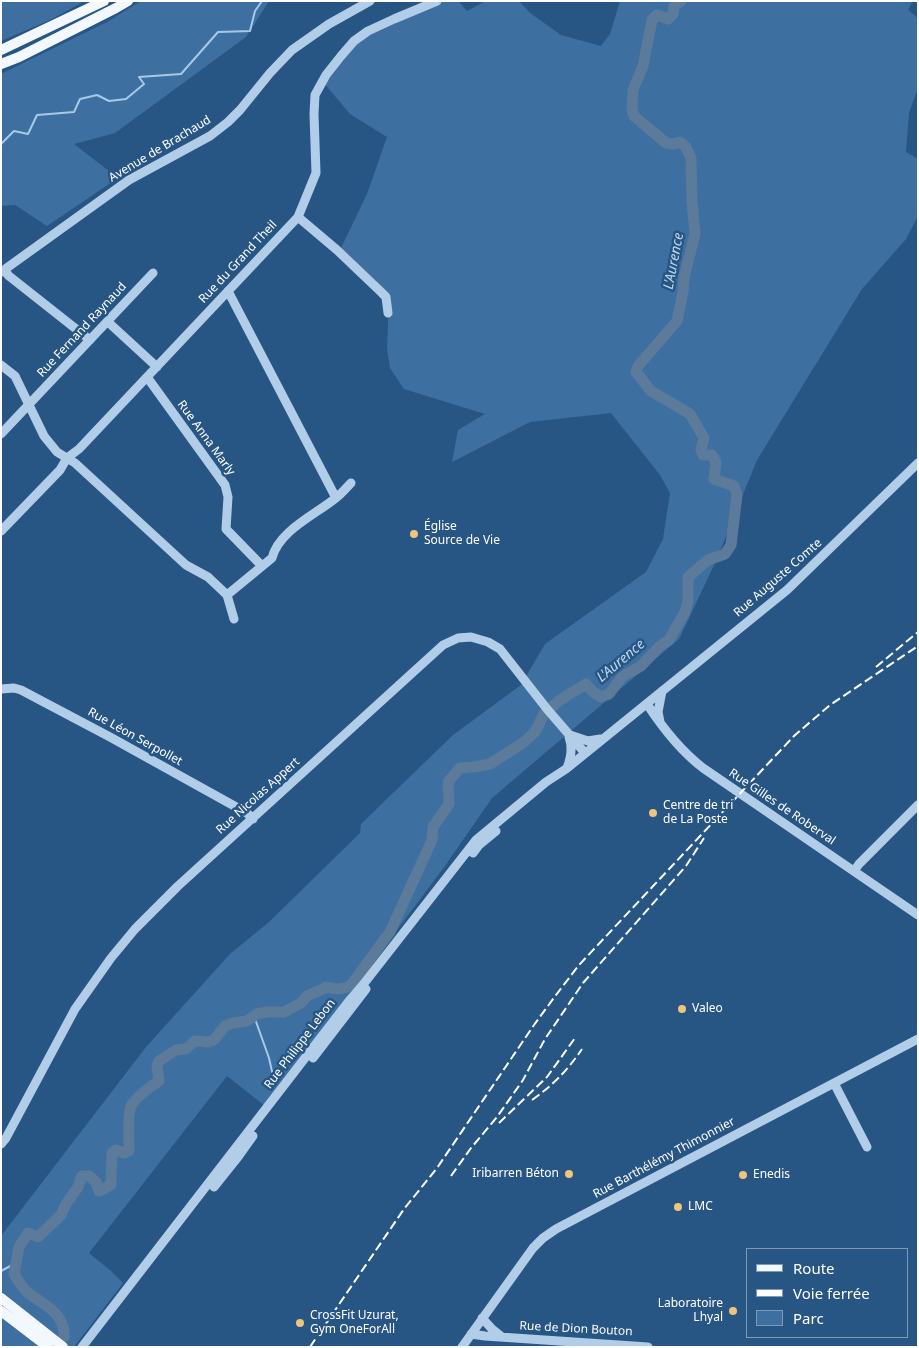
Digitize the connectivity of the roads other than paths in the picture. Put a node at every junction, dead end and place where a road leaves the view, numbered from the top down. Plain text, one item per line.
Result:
1 (104, 1) edge
2 (128, 1) edge
3 (370, 1) edge
4 (437, 1) edge
5 (1, 50) edge
6 (1, 64) edge
7 (298, 217) junction
8 (3, 271) edge
9 (153, 272) dead end
10 (228, 291) junction
11 (388, 313) dead end
12 (108, 322) junction
13 (90, 340) junction
14 (1, 366) edge
15 (157, 367) junction
16 (147, 377) junction
17 (29, 404) junction
18 (1, 434) edge
19 (67, 458) junction
20 (918, 463) edge
21 (351, 483) dead end
22 (336, 498) junction
23 (1, 531) edge
24 (262, 566) junction
25 (227, 595) junction
26 (234, 619) dead end
27 (1, 689) edge
28 (662, 691) junction
29 (647, 704) junction
30 (629, 718) junction
31 (660, 722) junction
32 (569, 735) junction
33 (605, 737) junction
34 (585, 753) junction
35 (566, 770) junction
36 (557, 776) junction
37 (918, 806) edge
38 (252, 819) junction
39 (854, 871) junction
40 (918, 915) edge
41 (918, 1039) edge
42 (834, 1083) junction
43 (1, 1144) edge
44 (868, 1147) dead end
45 (1, 1298) edge
46 (1, 1311) edge
47 (482, 1318) junction
48 (471, 1334) junction
49 (502, 1337) junction
50 (48, 1347) edge
51 (63, 1347) edge
52 (82, 1347) edge
53 (89, 1347) edge
54 (462, 1347) edge
55 (648, 1347) edge

1 - 5 main road
2 - 6 main road
3 - 8 street, Avenue de Brachaud
4 - 7 street, Rue du Grand Theil
7 - 10 street, Rue du Grand Theil
7 - 11 street
8 - 13 street
9 - 12 street, Rue Fernand Raynaud
10 - 15 street, Rue du Grand Theil
10 - 22 street
12 - 13 street, Rue Fernand Raynaud
12 - 15 street
13 - 17 street, Rue Fernand Raynaud
14 - 17 street
15 - 16 street, Rue du Grand Theil
16 - 19 street, Rue du Grand Theil
16 - 24 street, Rue Anna Marly
17 - 18 street, Rue Fernand Raynaud
17 - 19 street
19 - 23 street, Rue du Grand Theil
19 - 25 street
20 - 28 street, Rue Auguste Comte
21 - 22 street
22 - 24 street
24 - 25 street
25 - 26 street
27 - 38 street, Rue Léon Serpollet
28 - 29 street, Rue Auguste Comte
28 - 31 street
29 - 30 street, Rue Philippe Lebon
29 - 31 street, Rue Gilles de Roberval
30 - 31 street
30 - 33 street, Rue Philippe Lebon
31 - 39 street, Rue Gilles de Roberval
32 - 33 street
32 - 34 street, Rue Nicolas Appert
32 - 35 street
32 - 38 street, Rue Nicolas Appert
33 - 34 street, Rue Philippe Lebon
34 - 35 street, Rue Philippe Lebon
35 - 36 street, Rue Philippe Lebon
36 - 52 street, Rue Philippe Lebon
36 - 53 street, Rue Philippe Lebon
37 - 39 street
38 - 43 street, Rue Nicolas Appert
39 - 40 street, Rue Gilles de Roberval
41 - 42 street, Rue Barthélémy Thimonnier
42 - 44 street
42 - 47 street, Rue Barthélémy Thimonnier
45 - 51 main road
46 - 50 main road
47 - 48 street, Rue Barthélémy Thimonnier
47 - 49 street, Rue de Dion Bouton
48 - 49 street, Rue de Dion Bouton
48 - 54 street, Rue Barthélémy Thimonnier
49 - 55 street, Rue de Dion Bouton

